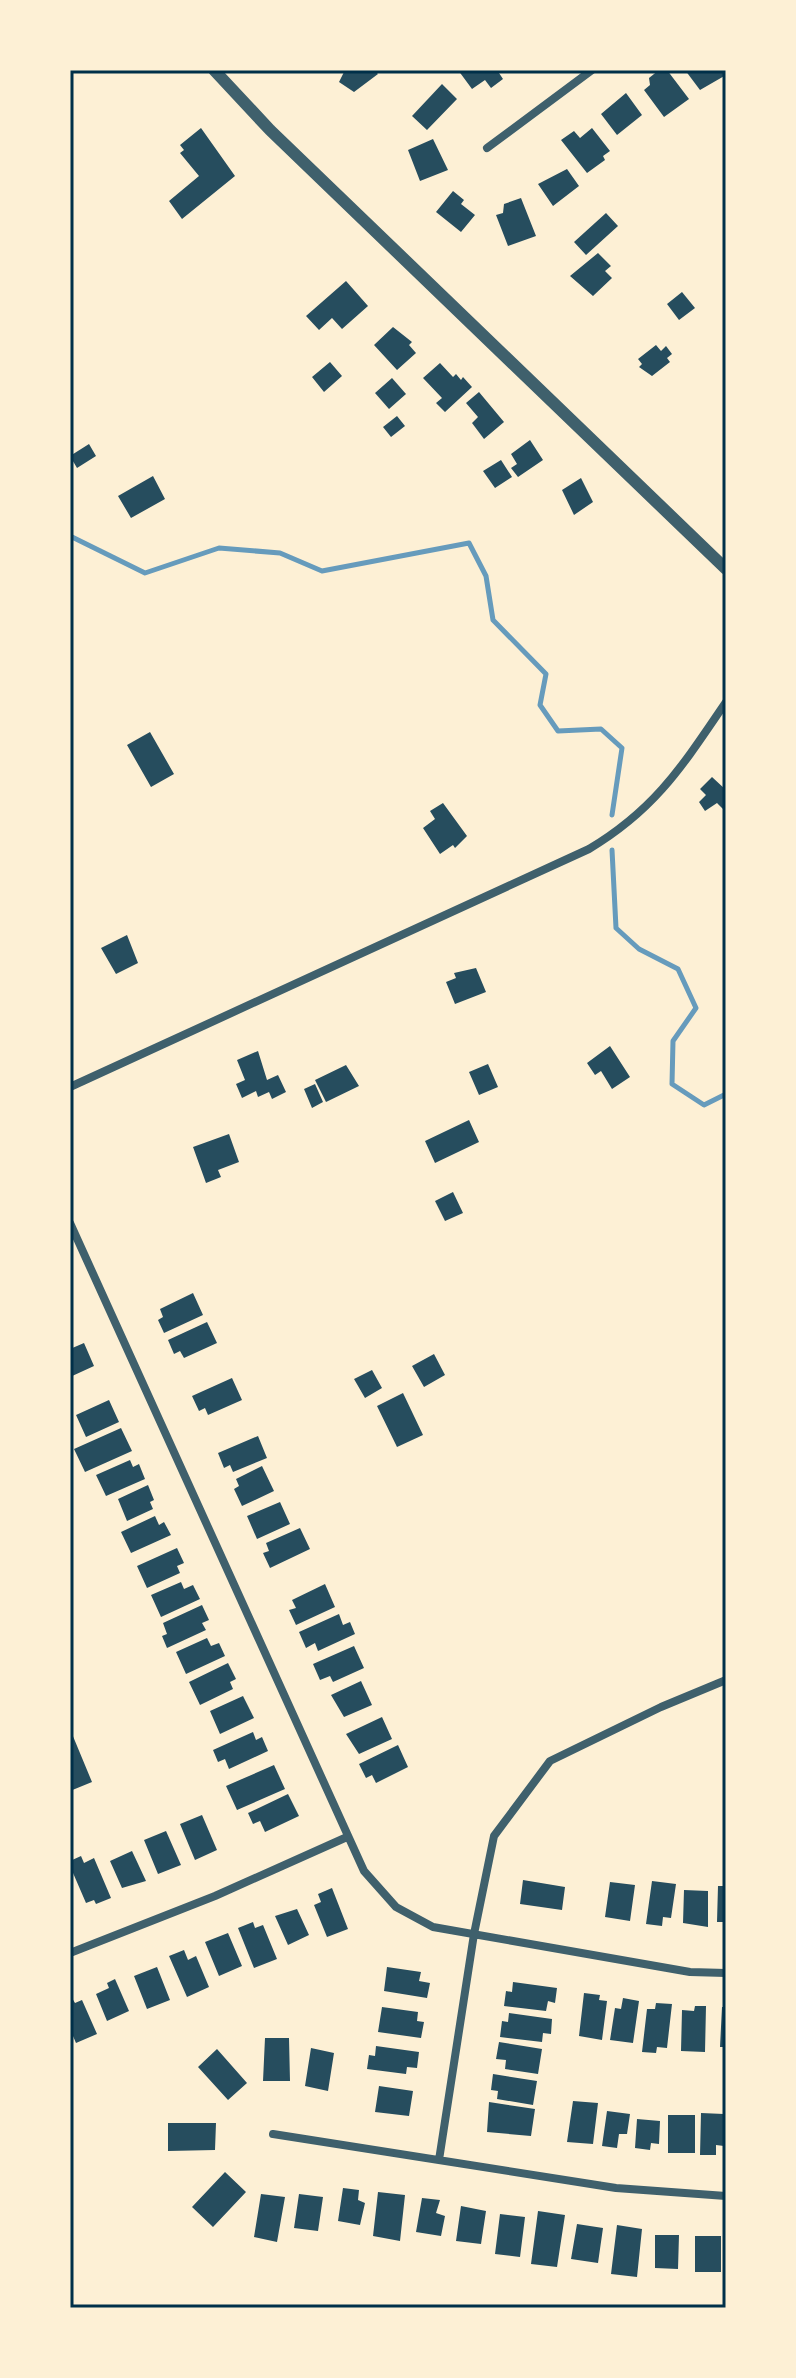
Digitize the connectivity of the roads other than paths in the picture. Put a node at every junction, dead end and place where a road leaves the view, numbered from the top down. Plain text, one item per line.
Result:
1 (214, 70) edge
2 (592, 70) edge
3 (487, 148) dead end
4 (726, 569) edge
5 (726, 702) edge
6 (70, 1087) edge
7 (70, 1223) edge
8 (726, 1680) edge
9 (347, 1837) junction
10 (474, 1934) junction
11 (70, 1953) edge
12 (726, 1973) edge
13 (273, 2134) dead end
14 (439, 2160) junction
15 (726, 2196) edge

1 - 4 street
2 - 3 street
5 - 6 street
7 - 9 street
8 - 10 street
9 - 10 street
9 - 11 street
10 - 12 street
10 - 14 street
13 - 14 street
14 - 15 street

